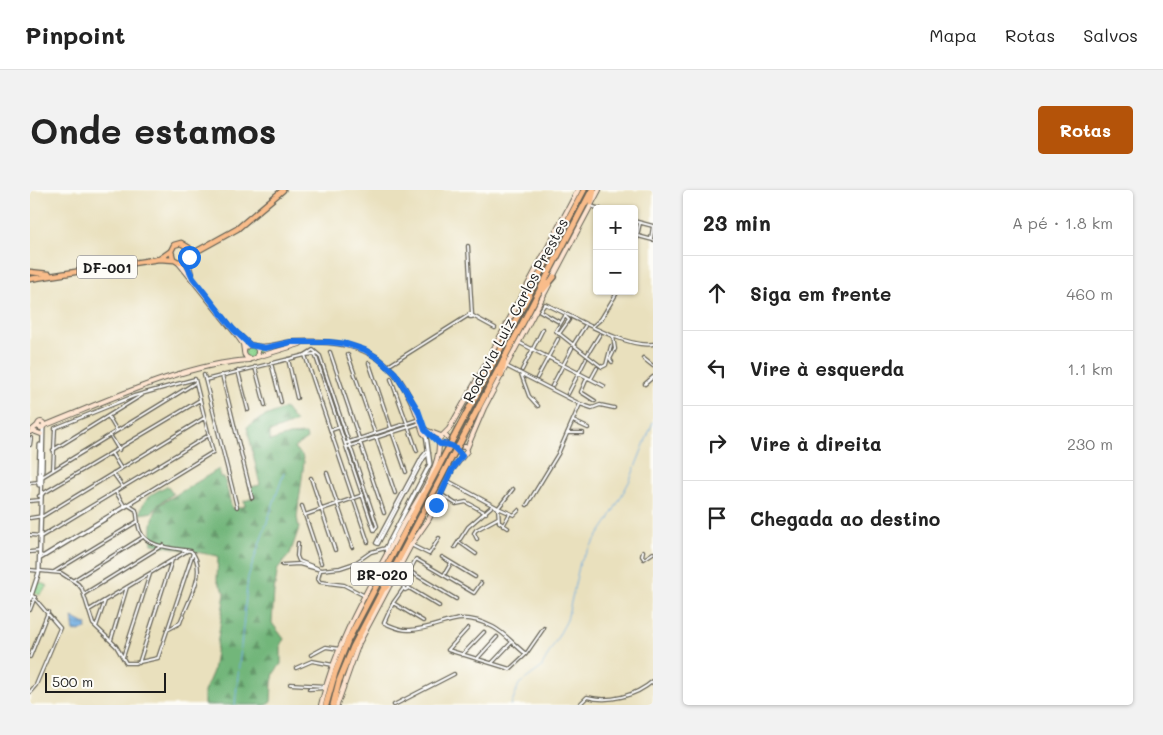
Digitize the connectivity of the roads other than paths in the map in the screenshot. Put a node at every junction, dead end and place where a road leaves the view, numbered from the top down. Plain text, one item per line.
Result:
1 (284, 190) edge
2 (578, 190) edge
3 (584, 190) edge
4 (593, 190) edge
5 (599, 190) edge
6 (591, 204) junction
7 (640, 223) joint
8 (653, 226) edge
9 (561, 233) junction
10 (568, 235) junction
11 (638, 236) joint
12 (652, 240) edge
13 (213, 242) junction
14 (187, 246) junction
15 (468, 246) dead end
16 (171, 251) junction
17 (189, 257) junction
18 (159, 259) junction
19 (176, 261) junction
20 (30, 272) edge
21 (56, 275) junction
22 (554, 277) junction
23 (193, 278) junction
24 (30, 279) edge
25 (536, 281) junction
26 (616, 295) edge
27 (536, 298) junction
28 (517, 305) junction
29 (538, 310) junction
30 (471, 315) junction
31 (559, 322) junction
32 (585, 326) dead end
33 (593, 326) junction
34 (496, 328) dead end
35 (233, 329) junction
36 (543, 329) dead end
37 (560, 334) junction
38 (600, 334) dead end
39 (613, 336) junction
40 (558, 339) dead end
41 (308, 342) junction
42 (518, 342) junction
43 (653, 344) edge
44 (573, 345) junction
45 (253, 346) junction
46 (611, 346) dead end
47 (572, 348) dead end
48 (533, 349) junction
49 (244, 352) junction
50 (330, 352) dead end
51 (505, 354) junction
52 (305, 355) junction
53 (348, 355) dead end
54 (587, 355) junction
55 (257, 357) junction
56 (548, 357) junction
57 (496, 358) junction
58 (643, 358) dead end
59 (288, 359) junction
60 (586, 359) dead end
61 (249, 360) junction
62 (369, 362) dead end
63 (612, 362) dead end
64 (271, 363) junction
65 (220, 364) junction
66 (563, 365) junction
67 (388, 366) junction
68 (506, 366) junction
69 (653, 366) edge
70 (255, 367) junction
71 (597, 368) dead end
72 (325, 370) junction
73 (522, 370) dead end
74 (238, 371) junction
75 (322, 371) junction
76 (579, 373) junction
77 (521, 374) junction
78 (204, 375) dead end
79 (502, 375) junction
80 (222, 376) junction
81 (588, 377) junction
82 (653, 377) edge
83 (478, 378) junction
84 (537, 378) dead end
85 (391, 379) dead end
86 (591, 379) junction
87 (205, 380) junction
88 (196, 381) junction
89 (645, 384) dead end
90 (552, 386) dead end
91 (604, 386) dead end
92 (477, 393) junction
93 (568, 394) dead end
94 (484, 395) junction
95 (135, 398) junction
96 (297, 398) dead end
97 (200, 400) junction
98 (412, 400) junction
99 (595, 401) dead end
100 (281, 402) dead end
101 (580, 404) junction
102 (265, 406) dead end
103 (538, 406) dead end
104 (484, 408) junction
105 (614, 408) dead end
106 (248, 410) dead end
107 (108, 416) junction
108 (473, 416) junction
109 (204, 418) junction
110 (419, 421) junction
111 (572, 421) junction
112 (342, 422) junction
113 (407, 422) junction
114 (339, 423) junction
115 (41, 425) junction
116 (408, 426) junction
117 (340, 427) junction
118 (391, 428) junction
119 (588, 428) dead end
120 (331, 430) junction
121 (384, 430) junction
122 (117, 431) junction
123 (31, 432) edge
124 (392, 432) junction
125 (375, 433) junction
126 (426, 433) junction
127 (567, 433) junction
128 (583, 433) dead end
129 (41, 434) junction
130 (371, 434) junction
131 (385, 434) junction
132 (110, 435) junction
133 (209, 435) junction
134 (443, 436) junction
135 (31, 438) edge
136 (359, 438) junction
137 (374, 438) junction
138 (351, 441) junction
139 (360, 442) junction
140 (346, 443) junction
141 (439, 443) junction
142 (30, 445) edge
143 (41, 445) junction
144 (352, 445) junction
145 (347, 447) junction
146 (467, 448) junction
147 (53, 450) junction
148 (119, 450) junction
149 (417, 451) dead end
150 (112, 454) junction
151 (426, 454) junction
152 (462, 456) junction
153 (357, 466) junction
154 (354, 467) junction
155 (121, 468) junction
156 (53, 470) junction
157 (114, 472) junction
158 (406, 472) dead end
159 (327, 473) dead end
160 (41, 474) junction
161 (311, 478) dead end
162 (446, 481) junction
163 (40, 482) junction
164 (30, 483) edge
165 (123, 488) junction
166 (513, 489) dead end
167 (116, 492) junction
168 (395, 493) dead end
169 (440, 494) junction
170 (363, 495) junction
171 (40, 498) junction
172 (252, 498) dead end
173 (354, 498) junction
174 (368, 499) junction
175 (365, 500) junction
176 (30, 501) edge
177 (134, 501) junction
178 (338, 504) junction
179 (127, 506) junction
180 (302, 506) dead end
181 (527, 506) dead end
182 (237, 507) dead end
183 (492, 507) dead end
184 (134, 508) junction
185 (425, 508) junction
186 (498, 508) junction
187 (321, 509) junction
188 (520, 510) dead end
189 (384, 513) dead end
190 (486, 513) junction
191 (305, 514) junction
192 (509, 515) dead end
193 (40, 517) junction
194 (30, 518) edge
195 (498, 518) junction
196 (138, 521) junction
197 (402, 526) junction
198 (503, 526) junction
199 (508, 528) dead end
200 (412, 533) junction
201 (30, 535) edge
202 (39, 536) junction
203 (143, 537) junction
204 (439, 538) dead end
205 (476, 539) dead end
206 (379, 540) dead end
207 (459, 541) junction
208 (368, 542) dead end
209 (298, 543) dead end
210 (163, 545) junction
211 (411, 546) junction
212 (352, 547) dead end
213 (455, 547) dead end
214 (386, 548) junction
215 (187, 550) junction
216 (335, 550) dead end
217 (643, 551) dead end
218 (30, 552) edge
219 (193, 553) junction
220 (653, 553) edge
221 (388, 554) junction
222 (476, 554) dead end
223 (39, 555) junction
224 (442, 557) dead end
225 (172, 560) junction
226 (451, 562) junction
227 (321, 563) dead end
228 (282, 565) dead end
229 (30, 570) edge
230 (320, 570) junction
231 (379, 570) junction
232 (39, 571) junction
233 (409, 571) junction
234 (54, 572) junction
235 (150, 574) junction
236 (444, 575) junction
237 (475, 577) dead end
238 (74, 580) junction
239 (393, 580) junction
240 (481, 583) dead end
241 (405, 584) junction
242 (33, 586) edge
243 (127, 587) junction
244 (409, 588) junction
245 (403, 589) junction
246 (373, 591) junction
247 (381, 592) junction
248 (32, 594) edge
249 (84, 594) junction
250 (366, 596) junction
251 (30, 599) edge
252 (456, 599) dead end
253 (105, 601) junction
254 (393, 603) junction
255 (439, 606) dead end
256 (30, 610) edge
257 (89, 610) junction
258 (48, 611) junction
259 (423, 621) dead end
260 (96, 628) junction
261 (468, 628) dead end
262 (544, 628) dead end
263 (167, 630) junction
264 (484, 632) dead end
265 (497, 637) dead end
266 (110, 640) junction
267 (511, 643) junction
268 (340, 649) junction
269 (526, 654) junction
270 (310, 655) dead end
271 (462, 655) junction
272 (30, 656) edge
273 (122, 658) junction
274 (476, 658) junction
275 (139, 662) junction
276 (492, 663) junction
277 (333, 665) junction
278 (296, 668) dead end
279 (454, 674) dead end
280 (653, 681) edge
281 (290, 684) dead end
282 (326, 687) junction
283 (309, 689) dead end
284 (30, 692) edge
285 (321, 705) edge
286 (326, 705) edge
287 (333, 705) edge
288 (337, 705) edge
289 (394, 705) edge
290 (579, 705) edge

1 - 13 main road, DF-001
2 - 28 main road
3 - 9 highway, Rodovia Luiz Carlos Prestes / BR-020
4 - 6 highway
4 - 10 highway, Rodovia Luiz Carlos Prestes / BR-020
5 - 6 main road
6 - 22 main road
7 - 8 street
7 - 11 street
8 - 12 street
9 - 10 highway
9 - 25 highway, Rodovia Luiz Carlos Prestes / BR-020
10 - 27 highway, Rodovia Luiz Carlos Prestes / BR-020
11 - 12 street
13 - 14 main road, DF-001
13 - 17 main road, DF-001
14 - 16 main road, DF-001
14 - 17 main road
15 - 30 street
16 - 18 main road, DF-001
16 - 19 main road
17 - 19 main road, DF-001
17 - 23 main road
18 - 19 main road, DF-001
18 - 21 main road, DF-001
19 - 23 main road
20 - 21 main road, DF-001
21 - 24 main road, DF-001
22 - 27 highway
22 - 29 main road
23 - 35 main road
25 - 28 highway
25 - 57 highway, Rodovia Luiz Carlos Prestes / BR-020
26 - 33 street
27 - 51 highway, Rodovia Luiz Carlos Prestes / BR-020
28 - 83 main road
29 - 31 street
29 - 33 street
29 - 42 main road
30 - 34 street
30 - 67 street
31 - 37 street
31 - 37 street
32 - 44 street
33 - 39 street
35 - 45 main road
35 - 49 main road
36 - 48 street
37 - 44 street
38 - 54 street
39 - 43 street
39 - 63 street
40 - 56 street
41 - 45 main road
41 - 55 main road
41 - 67 main road
42 - 48 street
42 - 68 main road
44 - 54 street
45 - 49 main road
45 - 55 main road
46 - 54 street
47 - 66 street
48 - 56 street
48 - 73 street
49 - 61 main road
49 - 65 main road
50 - 136 street
51 - 79 highway
51 - 94 highway, Rodovia Luiz Carlos Prestes / BR-020
52 - 59 street
52 - 72 street
52 - 75 street
52 - 120 street
53 - 125 street
55 - 61 main road
56 - 66 street
56 - 84 street
57 - 83 highway
57 - 92 highway, Rodovia Luiz Carlos Prestes / BR-020
58 - 69 street
59 - 64 street
59 - 96 street
60 - 76 street
61 - 65 main road
62 - 118 street
64 - 70 street
64 - 100 street
65 - 115 main road
66 - 76 street
66 - 90 street
67 - 98 main road
68 - 77 street
68 - 79 main road
70 - 74 street
70 - 102 street
71 - 86 street
72 - 75 street
72 - 112 street
74 - 80 street
74 - 106 street
75 - 114 street
76 - 81 street
76 - 93 street
77 - 101 street
77 - 103 street
78 - 87 street
79 - 104 main road
80 - 87 street
80 - 172 street
81 - 86 street
81 - 99 street
82 - 89 street
83 - 134 main road
85 - 113 street
86 - 91 street
87 - 182 street
88 - 95 street
88 - 97 street
88 - 122 street
92 - 94 highway
92 - 197 highway, Rodovia Luiz Carlos Prestes / BR-020, bridge
94 - 108 highway, Rodovia Luiz Carlos Prestes / BR-020
95 - 107 street
95 - 147 street
97 - 109 street
97 - 148 street
98 - 110 main road
98 - 110 main road
101 - 105 street
101 - 111 street
104 - 108 highway
104 - 146 main road
107 - 122 street
107 - 147 street
108 - 185 highway, Rodovia Luiz Carlos Prestes / BR-020, bridge
109 - 133 street
109 - 155 street
110 - 113 street
110 - 116 street
110 - 126 main road
111 - 119 street
111 - 127 street
112 - 114 street
112 - 138 street
113 - 116 street
113 - 118 street
114 - 117 street
115 - 123 main road
115 - 129 street
115 - 143 street
116 - 124 street
116 - 149 street
117 - 120 street
117 - 140 street
118 - 121 street
120 - 173 street
121 - 125 street
121 - 131 street
122 - 132 street
123 - 129 main road
124 - 131 street
124 - 158 street
125 - 130 street
126 - 134 main road
126 - 141 main road
126 - 151 street
127 - 128 street
127 - 181 street
129 - 143 street
130 - 136 street
130 - 137 street
131 - 137 street
132 - 148 street
132 - 156 street
133 - 165 street
133 - 177 street
134 - 141 main road
134 - 146 main road
135 - 142 street
136 - 138 street
137 - 139 street
137 - 168 street
138 - 140 street
138 - 144 street
139 - 144 street
139 - 189 street
140 - 145 street
141 - 152 main road
141 - 197 main road
143 - 160 street
144 - 145 street
144 - 153 street
145 - 154 street
146 - 152 main road
147 - 156 street
148 - 150 street
150 - 155 street
150 - 171 street
151 - 197 street
151 - 206 street
152 - 162 main road
153 - 154 street
153 - 174 street
154 - 170 street
155 - 157 street
156 - 160 street
157 - 165 street
157 - 193 street
159 - 178 street
160 - 163 street
161 - 187 street
162 - 169 main road
162 - 186 street
163 - 164 street
163 - 171 street
165 - 167 street
166 - 186 street
167 - 179 street
167 - 202 street
169 - 185 highway
169 - 190 street
169 - 211 main road
170 - 173 street
170 - 175 street
171 - 176 street
171 - 193 street
173 - 178 street
173 - 208 street
174 - 175 street
174 - 175 street
177 - 179 street
177 - 184 street
178 - 187 street
178 - 212 street
179 - 184 street
179 - 223 street
180 - 191 street
183 - 190 street
184 - 196 street
185 - 200 highway, BR-020
186 - 188 street
186 - 195 street
187 - 191 street
187 - 216 street
190 - 207 street
191 - 227 street
192 - 198 street
193 - 194 street
193 - 202 street
195 - 198 street
195 - 205 street
196 - 203 street
196 - 234 street
197 - 200 highway
197 - 214 street
197 - 221 main road
197 - 246 highway, BR-020
198 - 199 street
200 - 247 highway, BR-020
201 - 202 street
202 - 223 street
203 - 210 street
203 - 238 street
204 - 211 street
207 - 213 street
207 - 222 street
209 - 230 street
210 - 215 street
210 - 249 street
211 - 239 main road
214 - 221 street
214 - 230 street
215 - 219 street
215 - 225 street
217 - 220 street
218 - 223 street
219 - 263 street
219 - 263 street
221 - 231 main road
223 - 232 street
224 - 226 street
225 - 235 street
225 - 275 street
226 - 236 street
226 - 237 street
228 - 230 street
229 - 232 street
230 - 250 street
231 - 246 highway
231 - 250 main road
232 - 234 street
232 - 242 street
233 - 236 street
233 - 241 street
233 - 252 street
234 - 238 street
235 - 243 street
235 - 273 street
236 - 240 street
238 - 249 street
239 - 241 street
239 - 247 highway
239 - 288 main road
241 - 244 street
241 - 245 street
242 - 248 street
243 - 253 street
243 - 266 street
244 - 245 street
244 - 255 street
245 - 254 street
246 - 286 highway, BR-020
247 - 287 highway, BR-020
248 - 251 street
248 - 256 street
248 - 258 street
249 - 257 street
250 - 268 main road
253 - 257 street
253 - 260 street
254 - 259 street
254 - 267 street
257 - 260 street
258 - 272 street
258 - 284 street
260 - 266 street
261 - 271 street
262 - 269 street
263 - 275 street
264 - 271 street
265 - 274 street
266 - 273 street
267 - 269 street
267 - 276 street
268 - 270 street
268 - 277 main road
269 - 276 street
271 - 274 street
273 - 275 street
274 - 276 street
277 - 278 street
277 - 282 main road
279 - 289 street
280 - 290 street
281 - 282 street
282 - 283 street
282 - 285 main road

